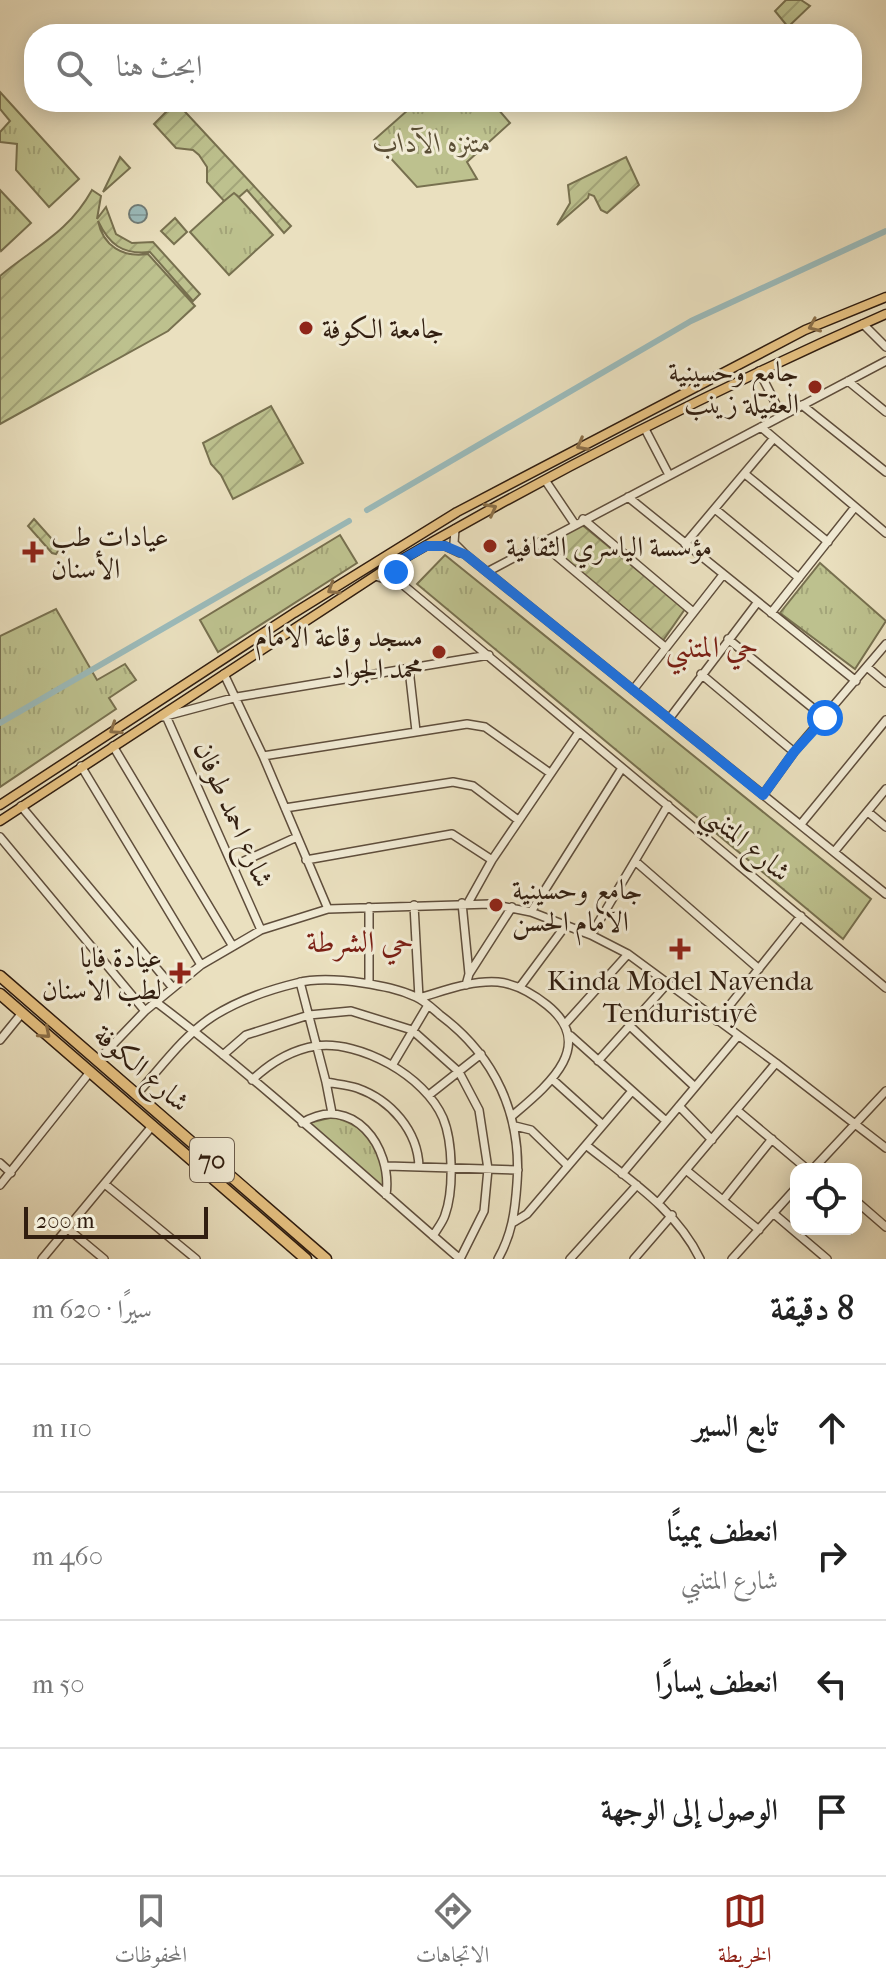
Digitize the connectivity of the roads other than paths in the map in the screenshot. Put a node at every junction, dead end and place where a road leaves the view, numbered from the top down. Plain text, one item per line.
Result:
1 (886, 297) edge
2 (886, 314) edge
3 (863, 324) junction
4 (886, 347) edge
5 (760, 353) junction
6 (886, 361) edge
7 (740, 363) junction
8 (761, 370) junction
9 (747, 377) junction
10 (848, 381) junction
11 (802, 405) junction
12 (886, 412) edge
13 (782, 416) junction
14 (761, 427) junction
15 (645, 429) junction
16 (774, 438) junction
17 (886, 472) edge
18 (745, 474) junction
19 (669, 475) junction
20 (545, 480) junction
21 (628, 497) junction
22 (855, 507) junction
23 (715, 509) junction
24 (583, 519) junction
25 (574, 523) junction
26 (455, 529) junction
27 (886, 533) edge
28 (540, 542) junction
29 (828, 542) junction
30 (685, 544) junction
31 (426, 546) junction
32 (466, 555) junction
33 (398, 562) junction
34 (487, 572) junction
35 (375, 576) junction
36 (722, 576) junction
37 (799, 578) junction
38 (402, 584) junction
39 (757, 603) junction
40 (692, 611) junction
41 (771, 613) junction
42 (728, 639) junction
43 (886, 644) edge
44 (665, 647) junction
45 (489, 655) junction
46 (867, 667) junction
47 (409, 669) junction
48 (224, 674) junction
49 (701, 674) junction
50 (197, 677) junction
51 (856, 681) junction
52 (886, 683) edge
53 (204, 687) junction
54 (633, 690) junction
55 (237, 697) junction
56 (166, 716) junction
57 (825, 718) junction
58 (155, 719) junction
59 (669, 719) junction
60 (886, 720) edge
61 (416, 731) junction
62 (579, 732) junction
63 (113, 746) junction
64 (794, 752) junction
65 (263, 756) junction
66 (81, 766) junction
67 (622, 768) junction
68 (550, 773) junction
69 (886, 789) edge
70 (763, 795) junction
71 (0, 805) edge
72 (668, 805) junction
73 (21, 806) junction
74 (285, 808) junction
75 (868, 812) junction
76 (518, 820) junction
77 (0, 821) edge
78 (801, 824) junction
79 (886, 827) edge
80 (0, 837) edge
81 (297, 837) junction
82 (834, 852) junction
83 (306, 860) junction
84 (492, 860) junction
85 (635, 861) junction
86 (233, 866) junction
87 (886, 894) edge
88 (465, 903) junction
89 (414, 905) junction
90 (369, 907) junction
91 (512, 907) junction
92 (328, 909) junction
93 (531, 912) junction
94 (801, 916) junction
95 (566, 925) junction
96 (261, 930) junction
97 (591, 935) junction
98 (232, 945) junction
99 (628, 954) junction
100 (201, 965) junction
101 (759, 969) junction
102 (469, 974) junction
103 (0, 976) edge
104 (300, 982) junction
105 (668, 983) junction
106 (369, 984) junction
107 (466, 985) junction
108 (520, 987) junction
109 (173, 988) junction
110 (886, 988) edge
111 (0, 994) edge
112 (419, 998) junction
113 (156, 1002) junction
114 (428, 1005) junction
115 (145, 1011) junction
116 (22, 1013) junction
117 (309, 1015) junction
118 (717, 1021) junction
119 (566, 1023) junction
120 (630, 1026) junction
121 (412, 1030) junction
122 (195, 1031) junction
123 (571, 1036) junction
124 (738, 1036) junction
125 (0, 1040) edge
126 (317, 1046) junction
127 (481, 1054) junction
128 (223, 1055) junction
129 (97, 1061) junction
130 (598, 1061) junction
131 (776, 1063) junction
132 (393, 1064) junction
133 (90, 1072) junction
134 (459, 1072) junction
135 (552, 1079) junction
136 (252, 1080) junction
137 (326, 1082) junction
138 (695, 1087) junction
139 (632, 1091) junction
140 (886, 1091) edge
141 (136, 1095) junction
142 (429, 1095) junction
143 (679, 1106) junction
144 (738, 1111) junction
145 (332, 1113) junction
146 (512, 1116) junction
147 (666, 1121) junction
148 (302, 1123) junction
149 (153, 1125) junction
150 (603, 1125) junction
151 (855, 1125) junction
152 (515, 1126) junction
153 (772, 1139) junction
154 (712, 1140) junction
155 (586, 1145) junction
156 (886, 1148) edge
157 (0, 1163) edge
158 (800, 1163) edge
159 (821, 1163) edge
160 (387, 1166) junction
161 (568, 1166) junction
162 (419, 1167) junction
163 (452, 1168) junction
164 (488, 1169) junction
165 (518, 1170) junction
166 (686, 1170) junction
167 (11, 1173) junction
168 (622, 1174) junction
169 (0, 1185) edge
170 (106, 1185) junction
171 (637, 1185) junction
172 (386, 1195) junction
173 (790, 1195) edge
174 (723, 1200) junction
175 (658, 1203) junction
176 (862, 1206) edge
177 (773, 1213) junction
178 (672, 1215) junction
179 (262, 1220) junction
180 (514, 1222) junction
181 (286, 1224) junction
182 (886, 1227) edge
183 (68, 1229) junction
184 (759, 1230) junction
185 (433, 1236) junction
186 (304, 1257) edge
187 (324, 1257) edge
188 (42, 1259) edge
189 (104, 1259) edge
190 (196, 1259) edge
191 (498, 1259) edge
192 (570, 1259) edge
193 (634, 1259) edge
194 (700, 1259) edge
195 (732, 1259) edge
196 (827, 1259) edge

1 -> 5 main road
2 - 3 main road
3 - 4 street
3 - 8 main road
5 - 7 main road
5 - 8 main road
6 - 10 street
7 - 9 main road
7 -> 50 main road
8 - 9 main road
8 - 13 street
9 - 15 main road
10 - 11 street
10 - 12 street
11 - 13 street
11 - 17 street
13 - 14 street
14 - 16 street
14 - 19 street
15 - 19 street
15 - 20 main road
16 - 18 street
16 - 22 street
18 - 23 street
18 - 29 street
19 - 21 street
20 - 25 street
26 -> 20 main road
21 - 24 street
21 - 30 street
22 - 27 street
22 - 29 street
23 - 30 street
23 - 37 street
24 - 25 street
24 - 40 street
25 - 28 street
26 - 31 main road
26 - 32 street, شارع المتنبي
28 - 34 street
28 - 44 street
29 - 37 street
30 - 36 street
31 - 32 street, شارع المتنبي
31 - 33 main road
32 - 34 street, شارع المتنبي
33 - 35 main road
33 - 38 street
34 - 54 street, شارع المتنبي
35 - 38 street
35 - 48 main road
36 - 39 street
36 - 40 street
37 - 41 street
38 - 45 street, شارع المتنبي
39 - 41 street
39 - 42 street
40 - 44 street
41 - 51 street
42 - 49 street
42 - 57 street
43 - 46 street
44 - 54 street
45 - 47 street
45 - 62 street, شارع المتنبي
46 - 51 street
46 - 52 street
47 - 55 street
47 - 61 street
48 - 53 main road
48 - 55 street
49 - 59 street
49 - 64 street
50 - 53 main road
50 -> 71 main road
51 - 57 street
53 - 58 main road
54 - 59 street, شارع المتنبي
55 - 56 street
55 - 65 street
56 - 58 street
56 - 86 street, شارع احمد طوفان
57 - 64 street
58 - 63 main road
59 - 70 street, شارع المتنبي
60 - 78 street
61 - 65 street
61 - 68 street
62 - 67 street, شارع المتنبي
62 - 68 street
63 - 66 main road
63 - 98 street
64 - 70 street
65 - 74 street
66 - 73 main road
66 - 100 street
67 - 72 street, شارع المتنبي
67 - 93 street
68 - 76 street
69 - 75 street
70 - 78 street, شارع المتنبي
72 - 85 street
72 - 94 street, شارع المتنبي
73 - 77 main road
73 - 109 street
74 - 76 street
74 - 81 street
75 - 79 street
75 - 82 street
76 - 84 street
78 - 82 street, شارع المتنبي
80 - 115 street
81 - 83 street
81 - 86 street
82 - 87 street, شارع المتنبي
83 - 84 street
83 - 92 street
84 - 88 street
85 - 97 street
85 - 101 street
86 - 96 street, شارع احمد طوفان
88 - 89 street
88 - 91 street
88 - 102 street
89 - 90 street
89 - 112 street
90 - 92 street
90 - 106 street
91 - 93 street
91 - 102 street
92 - 96 street
93 - 95 street
94 - 101 street
94 - 110 street, شارع المتنبي
95 - 97 street
95 - 108 street
96 - 98 street
97 - 99 street
98 - 100 street
99 - 105 street
99 - 119 street
100 - 109 street
101 - 118 street
102 - 107 street
103 - 129 highway, شارع الكوفة / 70
104 - 106 street
104 - 117 street
104 - 122 street
105 - 118 street
105 - 120 street
106 - 112 street
107 - 108 street
107 - 112 street
108 - 119 street
109 - 113 street
111 - 116 highway, شارع الكوفة / 70
112 - 114 street
113 - 115 street
113 - 122 street
114 - 121 street
114 - 127 street
115 - 129 street
116 - 125 street
116 -> 133 highway, شارع الكوفة / 70
117 - 121 street
117 - 126 street
117 - 128 street
118 - 124 street
119 - 123 street
120 - 130 street
120 - 138 street
121 - 132 street
121 - 134 street
122 - 128 street
122 - 141 street
123 - 130 street
123 - 135 street
124 - 131 street
124 - 138 street
126 - 132 street
126 - 136 street
126 - 137 street
127 - 134 street
127 - 146 street
128 - 136 street
129 - 141 highway, شارع الكوفة / 70
130 - 139 street
131 - 144 street
131 - 151 street
132 - 142 street
133 - 149 highway, شارع الكوفة / 70
133 - 167 street
134 - 142 street
134 - 164 street
135 - 146 street
135 - 150 street
136 - 148 street
137 - 145 street
137 - 162 street
138 - 143 street
139 - 147 street
139 - 150 street
140 - 151 street
141 - 181 highway, شارع الكوفة / 70
142 - 163 street
143 - 147 street
143 - 154 street
144 - 153 street
144 - 154 street
145 - 148 street
145 - 160 street
146 - 152 street
147 - 168 street
148 - 172 street
149 - 170 street
149 - 179 highway, شارع الكوفة / 70
150 - 155 street
151 - 156 street
151 - 159 street
152 - 161 street
152 - 165 street
153 - 158 street
153 - 174 street
154 - 166 street
155 - 161 street
155 - 168 street
157 - 167 street
160 - 162 street
160 - 172 street
161 - 180 street
162 - 163 street
163 - 164 street
163 - 185 street
164 - 165 street
164 - 185 street
165 - 180 street
166 - 174 street
166 - 175 street
167 - 169 street
168 - 171 street
170 - 183 street
170 - 190 street
171 - 175 street
171 - 192 street
172 - 185 street
173 - 177 street
174 - 184 street
175 - 178 street
176 - 182 street
177 - 184 street
177 - 196 street
178 - 193 street
178 - 194 street
179 - 181 highway
179 - 186 highway, شارع الكوفة / 70
180 - 191 street
181 - 187 highway, شارع الكوفة / 70
183 - 188 street
183 - 189 street
184 - 195 street
186 - 187 highway

